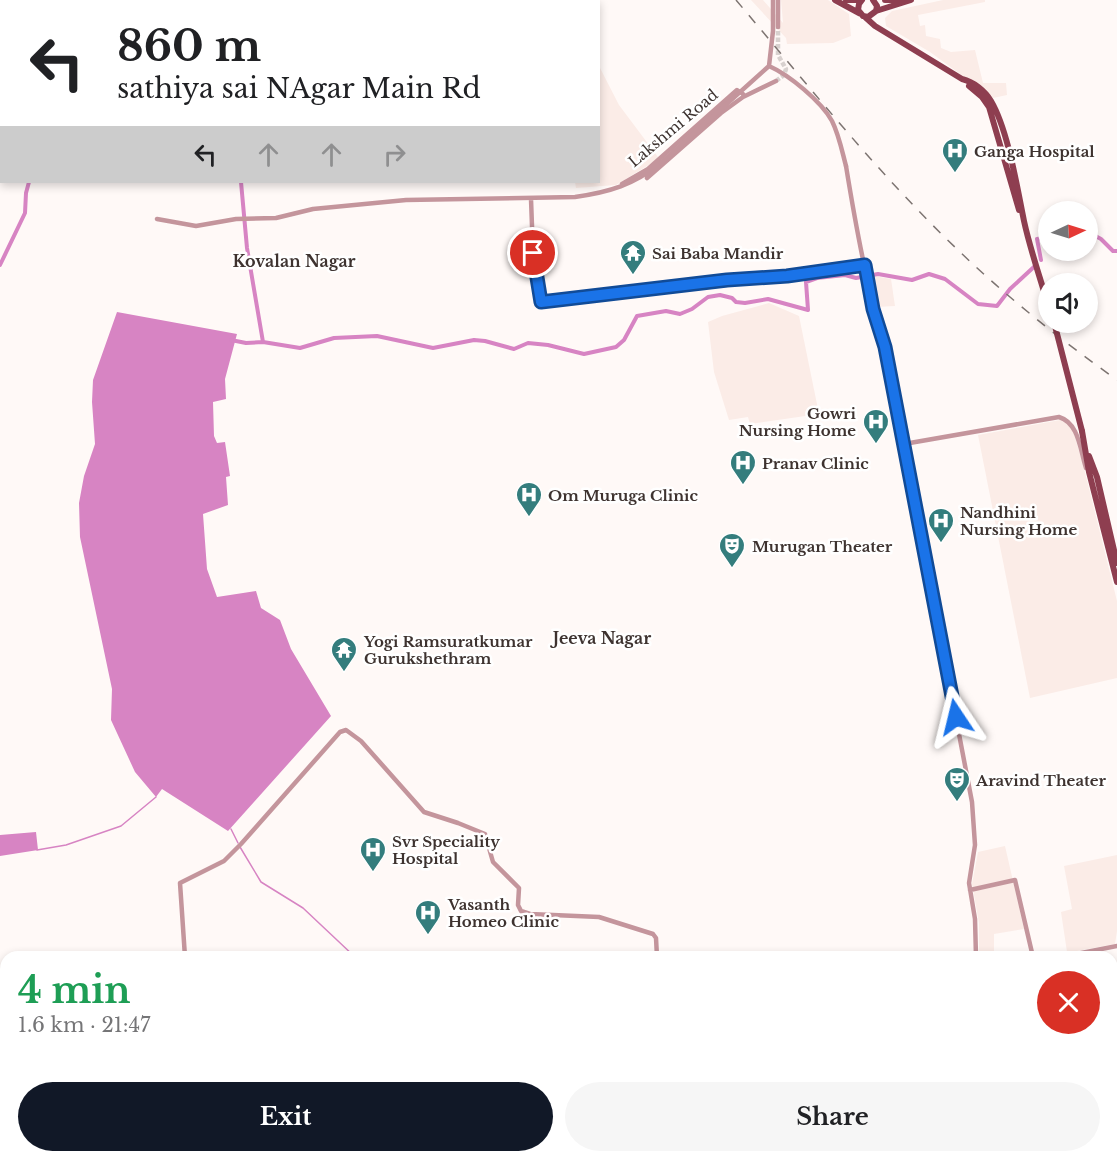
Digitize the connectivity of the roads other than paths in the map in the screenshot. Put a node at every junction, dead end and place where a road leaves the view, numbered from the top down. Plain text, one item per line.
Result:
1 (773, 0) edge
2 (778, 0) edge
3 (835, 0) edge
4 (846, 0) edge
5 (856, 0) edge
6 (862, 0) edge
7 (873, 0) edge
8 (885, 0) edge
9 (898, 0) edge
10 (911, 0) edge
11 (876, 13) junction
12 (862, 15) junction
13 (778, 27) tunnel mouth
14 (886, 31) junction
15 (769, 66) junction
16 (776, 81) dead end
17 (746, 96) junction
18 (615, 189) junction
19 (531, 199) junction
20 (157, 219) dead end
21 (865, 265) junction
22 (1039, 273) edge
23 (1057, 333) edge
24 (904, 444) junction
25 (1086, 451) junction
26 (1089, 472) junction
27 (1117, 563) edge
28 (1117, 582) edge
29 (970, 890) junction
30 (1117, 946) edge
31 (185, 951) edge
32 (657, 951) edge
33 (976, 951) edge
34 (1032, 951) edge
35 (1092, 951) edge

1 - 15 street, bridge
2 - 13 street
3 - 12 main road
4 - 5 main road
6 - 12 main road
7 - 11 main road
8 - 9 main road
10 - 11 main road
11 - 12 main road
11 - 14 main road
12 - 14 main road
14 - 22 main road
15 - 18 street, Lakshmi Road, bridge
15 - 21 street, bridge
16 - 17 street, Lakshmi Road
17 - 18 street, Lakshmi Road
17 - 18 street, Lakshmi Road
18 - 19 street, Lakshmi Road
19 - 20 street, Lakshmi Road
19 - 21 street
21 - 24 street
23 - 25 main road, bridge
24 - 26 street
24 - 29 street
25 - 26 main road
25 - 27 main road
26 - 28 main road
29 - 33 street
29 - 34 street
30 - 35 street
31 - 32 street

